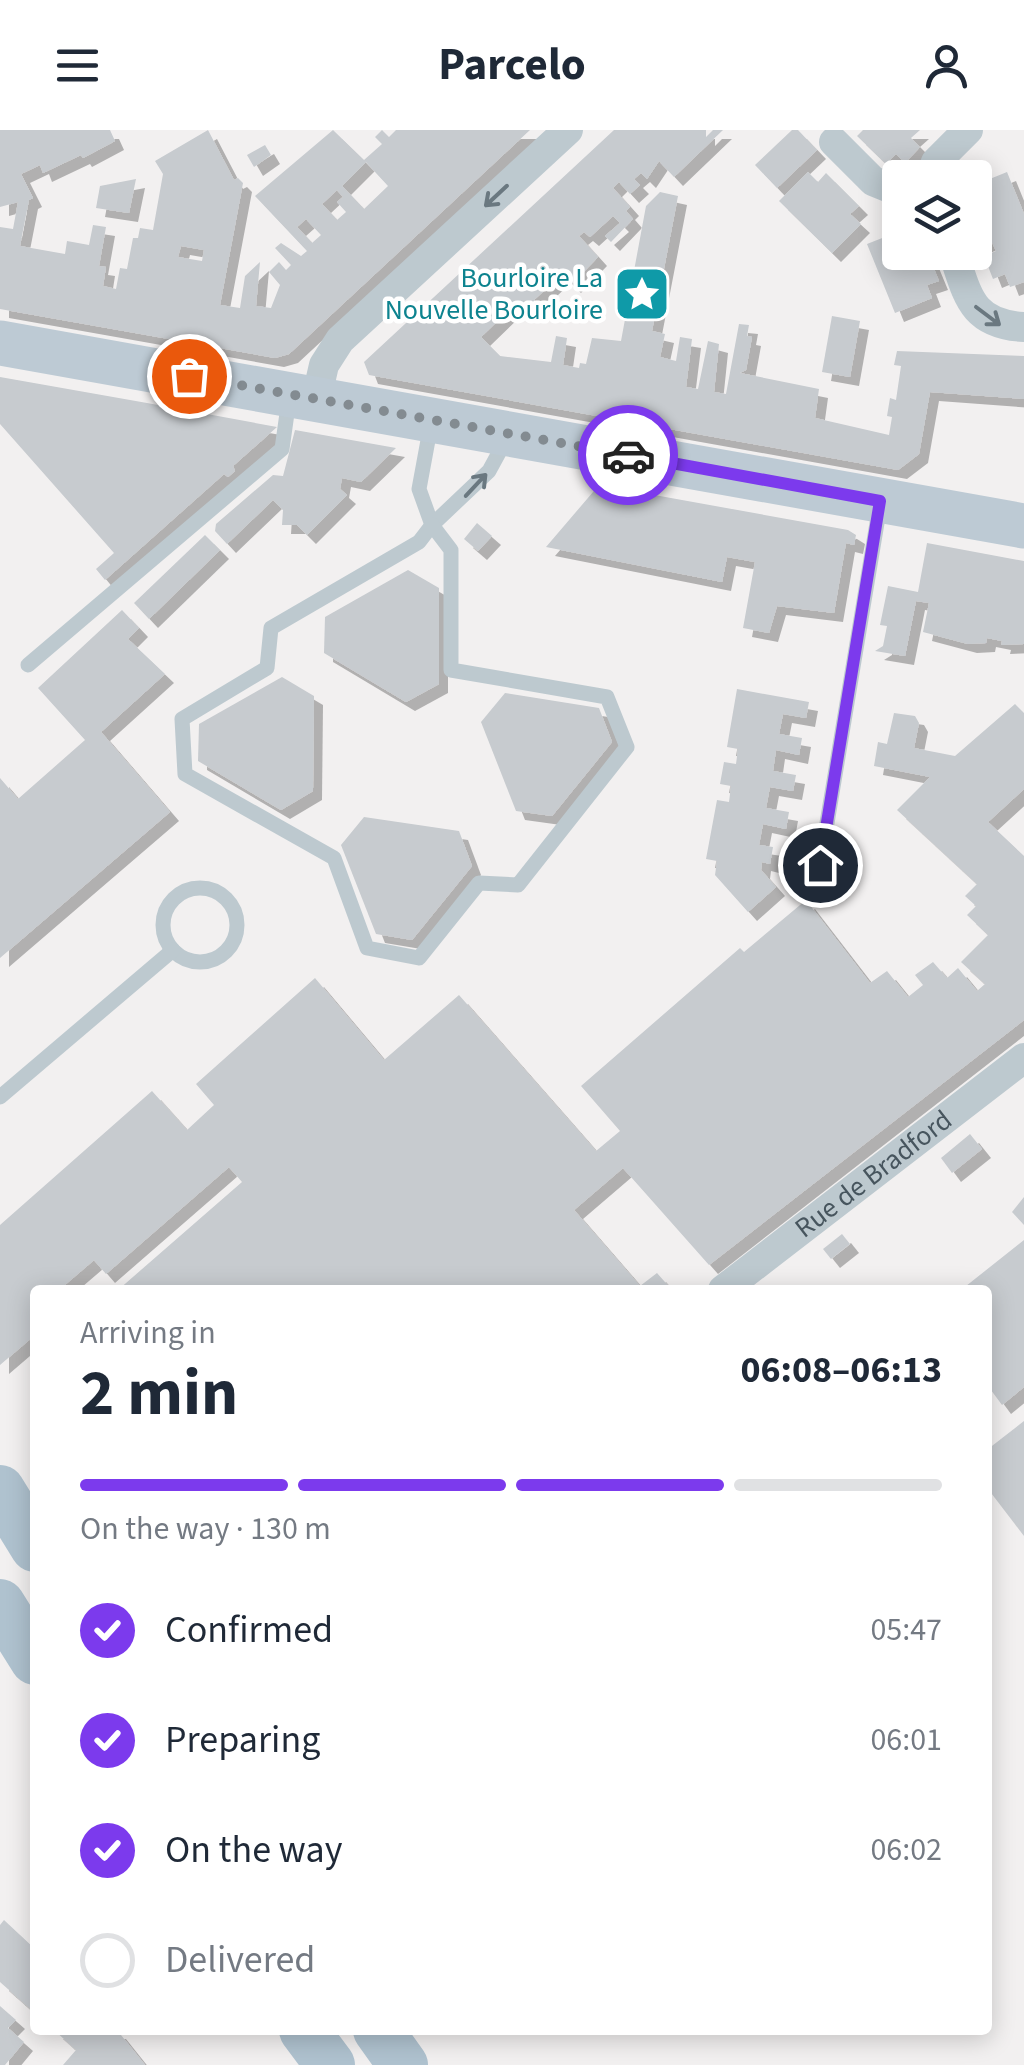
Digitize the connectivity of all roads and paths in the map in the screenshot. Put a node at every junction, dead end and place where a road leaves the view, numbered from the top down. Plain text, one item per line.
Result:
1 (568, 130) edge
2 (968, 130) edge
3 (834, 142) dead end
4 (938, 160) edge
5 (882, 188) edge
6 (960, 270) edge
7 (1024, 327) edge
8 (0, 342) edge
9 (303, 397) junction
10 (432, 420) junction
11 (509, 434) junction
12 (880, 501) junction
13 (432, 525) junction
14 (1024, 526) edge
15 (28, 665) dead end
16 (795, 888) dead end
17 (173, 950) junction
18 (1022, 1067) edge
19 (0, 1097) edge
20 (730, 1285) edge
21 (0, 1490) edge
22 (30, 1538) edge
23 (0, 1604) edge
24 (30, 1652) edge
25 (308, 2035) edge
26 (382, 2035) edge
27 (330, 2065) edge
28 (403, 2065) edge

1 -> 9 street
2 - 4 street
3 - 5 street
6 -> 7 street
8 - 9 main road
9 - 10 main road
9 - 15 lane
10 - 11 main road
10 - 13 lane
11 - 12 main road
13 -> 11 lane
12 - 14 main road
12 - 16 lane
13 - 13 lane
17 - 17 lane
17 - 19 lane
18 - 20 street, Rue de Bradford
21 - 22 main road
23 - 24 main road
25 - 27 main road
26 - 28 main road

